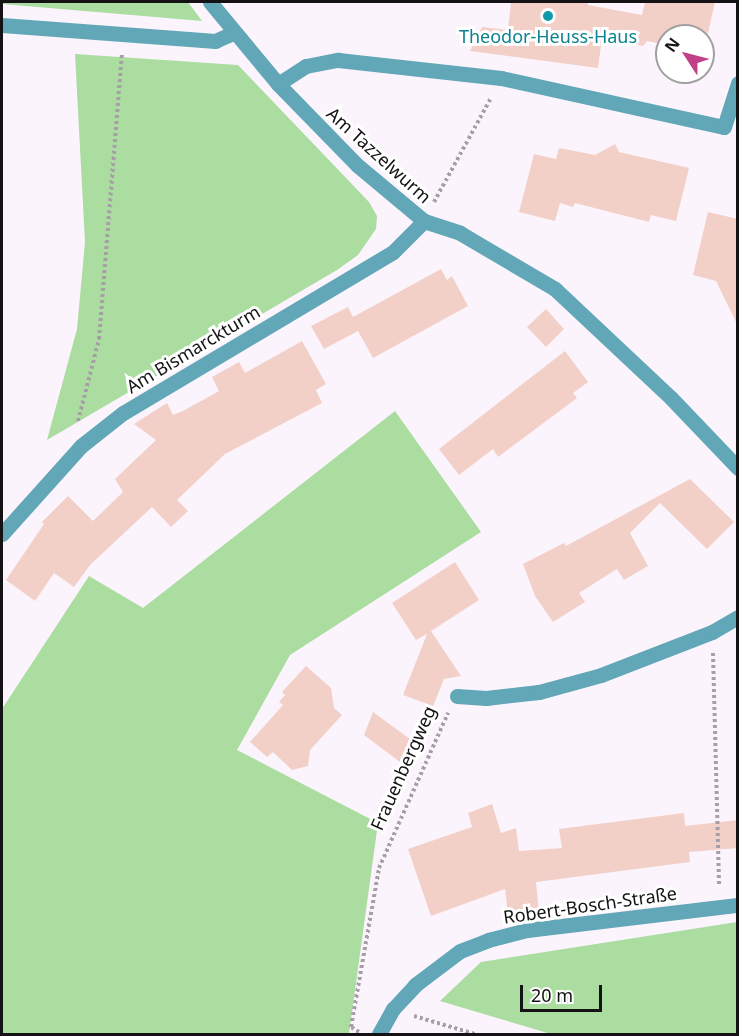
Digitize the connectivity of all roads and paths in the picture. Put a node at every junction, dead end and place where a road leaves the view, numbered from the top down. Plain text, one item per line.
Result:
1 (210, 2) edge
2 (2, 25) edge
3 (233, 33) junction
4 (120, 68) dead end
5 (501, 78) junction
6 (738, 83) edge
7 (278, 84) junction
8 (424, 221) junction
9 (81, 446) junction
10 (738, 468) edge
11 (2, 534) edge
12 (738, 617) edge
13 (712, 632) junction
14 (457, 696) joint
15 (738, 905) edge
16 (719, 908) junction
17 (393, 1010) junction
18 (362, 1035) edge
19 (379, 1035) edge
20 (475, 1035) edge

1 - 3 street, Am Tazzelwurm
2 - 3 street
3 - 7 street, Am Tazzelwurm
4 - 9 path
5 - 6 street
5 - 7 street
5 - 8 path
7 - 8 street, Am Tazzelwurm
8 - 9 street, Am Bismarckturm
8 - 10 street, Am Tazzelwurm
9 - 11 street, Am Bismarckturm
12 - 13 street, Frauenbergweg
13 - 14 street, Frauenbergweg
13 - 16 path
14 - 18 path, Frauenbergweg
15 - 16 street, Robert-Bosch-Straße
16 - 17 street, Robert-Bosch-Straße
17 - 19 street, Robert-Bosch-Straße
17 - 20 path

